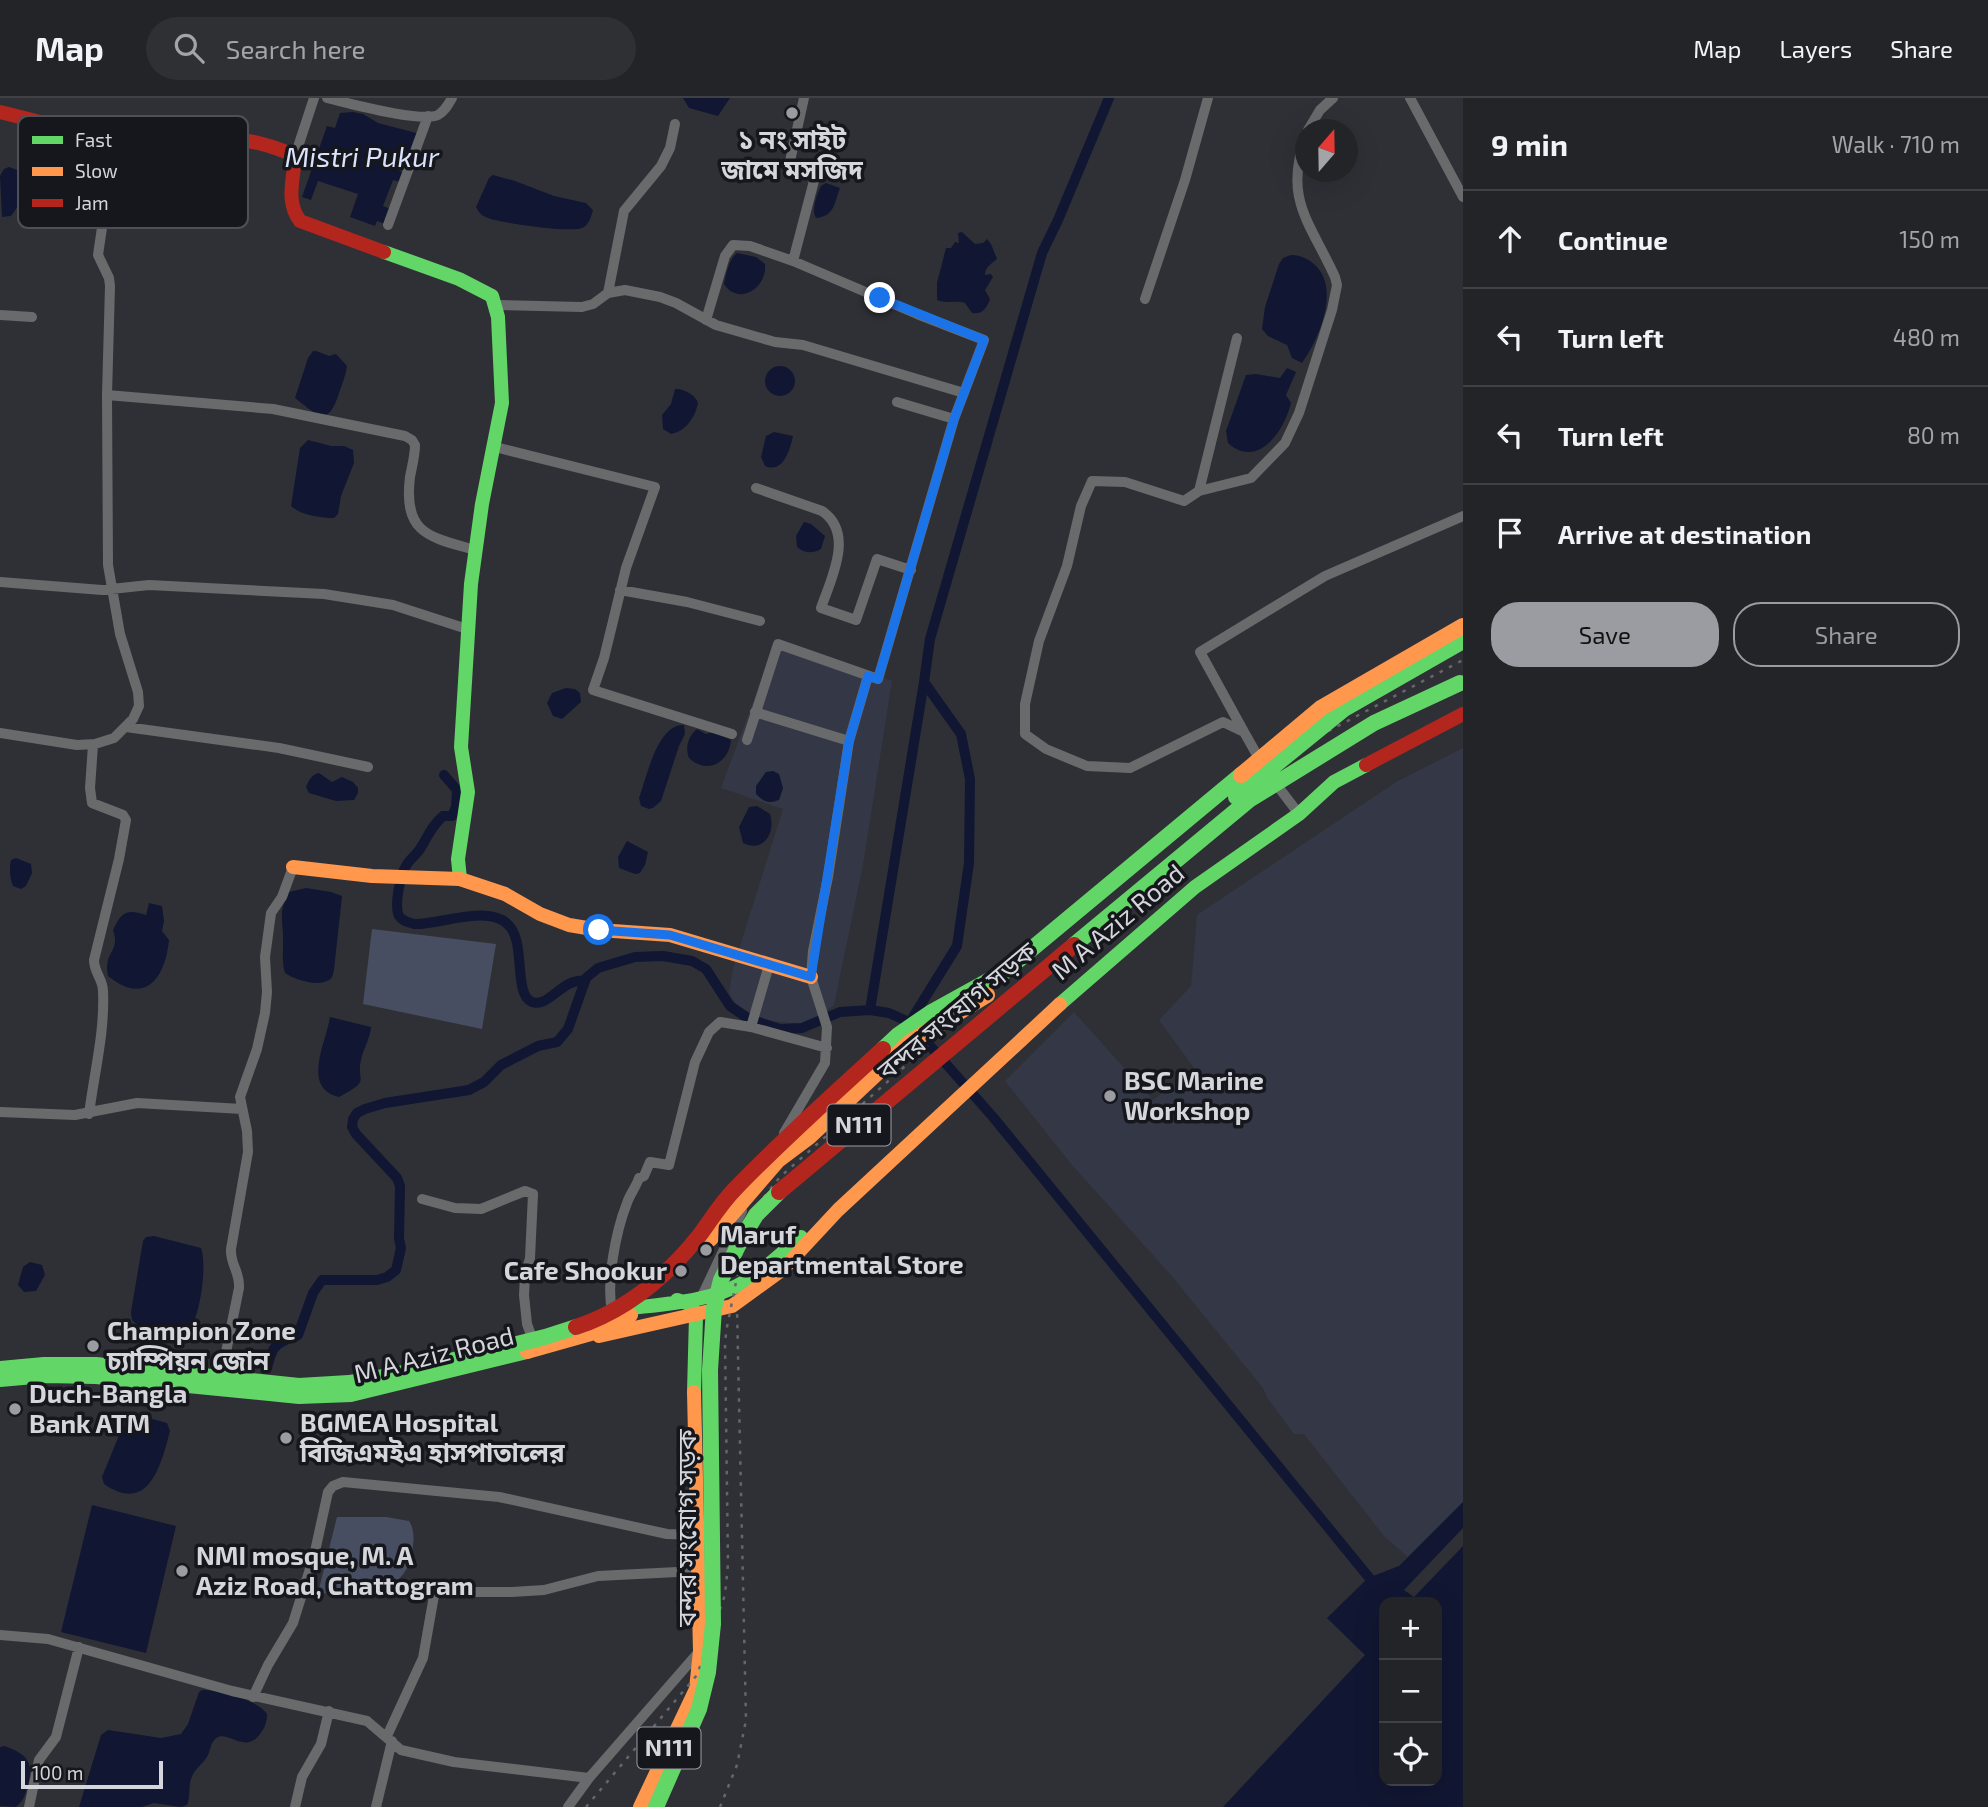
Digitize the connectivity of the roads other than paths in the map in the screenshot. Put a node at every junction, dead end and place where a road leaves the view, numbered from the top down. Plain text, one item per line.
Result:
1 (314, 98) edge
2 (327, 98) edge
3 (452, 98) edge
4 (804, 98) edge
5 (1208, 98) edge
6 (1333, 98) edge
7 (1410, 98) edge
8 (0, 112) edge
9 (19, 116) edge
10 (428, 117) junction
11 (1315, 119) edge
12 (675, 124) dead end
13 (248, 141) edge
14 (295, 156) junction
15 (1297, 182) edge
16 (1463, 197) edge
17 (388, 225) dead end
18 (101, 228) edge
19 (793, 261) junction
20 (608, 293) junction
21 (1145, 299) dead end
22 (496, 305) junction
23 (0, 314) edge
24 (32, 317) dead end
25 (706, 320) junction
26 (1237, 338) dead end
27 (964, 393) junction
28 (107, 395) junction
29 (897, 402) dead end
30 (954, 419) junction
31 (495, 447) junction
32 (756, 488) dead end
33 (1199, 491) junction
34 (1463, 516) edge
35 (475, 551) junction
36 (911, 570) junction
37 (0, 582) edge
38 (111, 588) junction
39 (620, 590) junction
40 (760, 621) dead end
41 (1463, 626) edge
42 (467, 629) junction
43 (1463, 641) edge
44 (868, 676) junction
45 (1462, 682) edge
46 (755, 712) junction
47 (1463, 714) edge
48 (126, 727) junction
49 (1244, 732) junction
50 (0, 733) edge
51 (732, 734) dead end
52 (747, 740) dead end
53 (849, 741) junction
54 (93, 745) junction
55 (368, 767) dead end
56 (1298, 814) junction
57 (293, 867) joint
58 (460, 880) junction
59 (769, 965) junction
60 (811, 977) junction
61 (751, 1027) junction
62 (827, 1048) junction
63 (242, 1109) junction
64 (0, 1112) edge
65 (89, 1114) junction
66 (422, 1199) dead end
67 (838, 1210) junction
68 (702, 1296) junction
69 (677, 1300) junction
70 (612, 1311) junction
71 (696, 1316) junction
72 (531, 1335) junction
73 (0, 1363) edge
74 (0, 1369) edge
75 (222, 1372) junction
76 (0, 1380) edge
77 (0, 1385) edge
78 (696, 1535) junction
79 (697, 1571) junction
80 (0, 1635) edge
81 (79, 1647) junction
82 (700, 1651) junction
83 (253, 1697) junction
84 (329, 1711) junction
85 (389, 1739) junction
86 (589, 1778) junction
87 (29, 1807) edge
88 (295, 1807) edge
89 (376, 1807) edge
90 (568, 1807) edge
91 (640, 1807) edge
92 (656, 1807) edge

1 - 14 street
2 - 10 street
3 - 10 street
4 - 19 street
5 - 21 street
6 - 11 street
7 - 16 street
8 - 9 main road
10 - 17 street
12 - 20 street
13 - 14 main road
14 - 22 main road
15 - 33 street
18 - 28 street
19 - 25 street
19 - 27 street
20 - 22 street
20 - 25 street
22 - 31 main road
23 - 24 street
25 - 27 street
26 - 33 street
27 - 30 street
28 - 35 street
28 - 38 street
29 - 30 street
30 - 36 street
31 - 35 main road
31 - 39 street
32 - 36 street
33 - 49 street
34 - 49 street
35 - 42 main road
36 - 44 street
37 - 38 street
38 - 42 street
38 - 48 street
39 - 40 street
39 - 51 street
41 - 74 main road, bridge
42 - 58 main road
43 - 76 main road, bridge
44 - 46 street
44 - 53 street
45 - 92 main road, বন্দর সংযোগ সড়ক / N111, bridge
46 - 52 street
46 - 53 street
47 - 56 main road, M A Aziz Road
48 - 54 street
48 - 55 street
49 - 56 street
50 - 54 street
53 - 60 street
54 - 65 street
56 - 67 main road, M A Aziz Road
57 - 58 main road
57 - 63 street
58 - 59 main road
59 - 60 main road
59 - 61 street
60 - 62 street
61 - 62 street
61 - 70 street
62 - 68 street
63 - 65 street
63 - 75 street
64 - 65 street
66 - 72 street
67 - 68 main road, M A Aziz Road
67 - 71 main road, M A Aziz Road
68 - 69 main road, M A Aziz Road
69 - 70 main road, M A Aziz Road
69 - 71 main road
70 - 72 main road, M A Aziz Road
71 - 77 main road, M A Aziz Road
71 - 78 main road, N111
72 - 75 main road, M A Aziz Road
73 - 75 main road, M A Aziz Road
78 - 79 main road, N111
78 - 83 street
79 - 82 main road, N111
79 - 85 street
80 - 81 street
81 - 83 street
81 - 87 street
82 - 86 street
82 - 91 main road, N111
83 - 84 street
84 - 85 street
84 - 88 street
85 - 86 street
85 - 89 street
86 - 90 street

